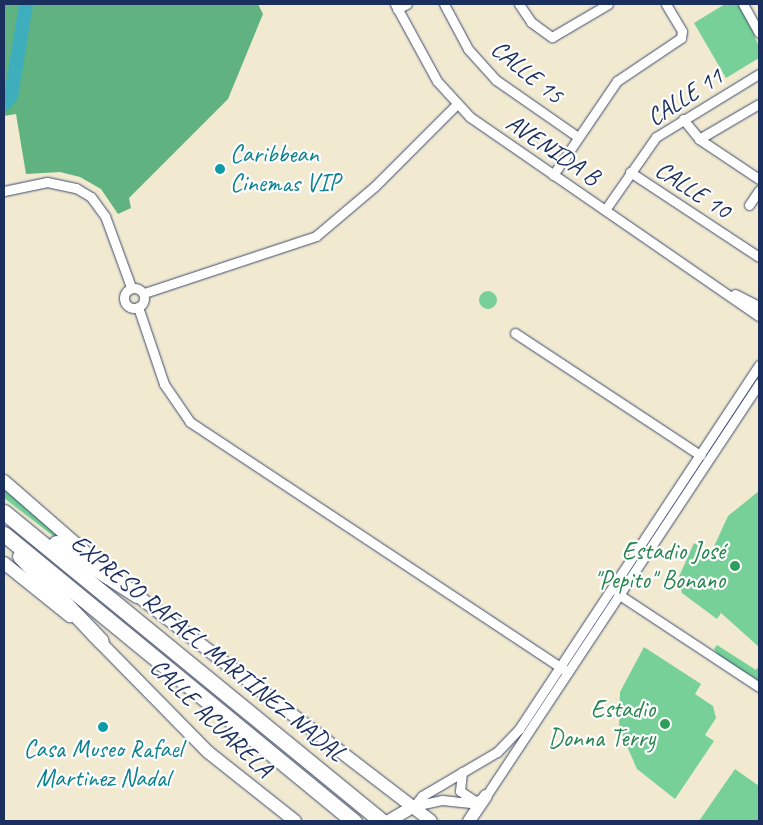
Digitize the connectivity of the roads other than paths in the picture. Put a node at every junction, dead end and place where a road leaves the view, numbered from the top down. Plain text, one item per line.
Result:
1 (407, 4) edge
2 (444, 4) edge
3 (519, 4) edge
4 (608, 4) edge
5 (666, 4) edge
6 (743, 4) edge
7 (396, 6) edge
8 (759, 33) edge
9 (759, 74) edge
10 (759, 104) edge
11 (456, 105) junction
12 (683, 119) junction
13 (578, 137) junction
14 (699, 140) junction
15 (630, 172) junction
16 (553, 175) junction
17 (759, 179) edge
18 (759, 190) edge
19 (4, 191) edge
20 (749, 205) dead end
21 (605, 210) junction
22 (759, 257) edge
23 (132, 287) junction
24 (728, 292) junction
25 (144, 293) junction
26 (759, 306) edge
27 (138, 307) junction
28 (759, 316) edge
29 (515, 333) dead end
30 (759, 366) edge
31 (759, 384) edge
32 (755, 397) edge
33 (700, 455) junction
34 (4, 481) edge
35 (9, 516) edge
36 (4, 535) edge
37 (4, 563) edge
38 (618, 594) junction
39 (137, 596) junction
40 (101, 641) junction
41 (564, 669) junction
42 (759, 687) edge
43 (462, 772) junction
44 (482, 798) junction
45 (414, 806) junction
46 (395, 818) edge
47 (296, 821) edge
48 (354, 821) edge
49 (382, 821) edge
50 (431, 821) edge
51 (469, 821) edge

1 - 7 street
2 - 13 street, CALLE 15
3 - 4 street
5 - 13 street, CALLE 15
6 - 8 street
7 - 11 street, AVENIDA B
9 - 12 street, CALLE 11
10 - 14 street
11 - 16 street, AVENIDA B
11 - 25 street
12 - 14 street
12 - 15 street, CALLE 11
13 - 16 street, CALLE 15
14 - 17 street
15 - 21 street, CALLE 11
15 - 22 street, CALLE 10
16 - 21 street, AVENIDA B
18 - 20 street
19 - 23 street
21 - 24 street, AVENIDA B
23 - 25 street
23 - 27 street
24 - 26 street, AVENIDA B
24 - 28 street, AVENIDA B
25 - 27 street
27 - 41 street
29 - 33 street
30 - 33 street
31 - 32 street
32 - 38 street
33 - 41 street
34 - 39 street
35 - 39 highway
35 - 49 highway, EXPRESO RAFAEL MARTÍNEZ NADAL
36 - 40 highway
36 - 48 highway, EXPRESO RAFAEL MARTÍNEZ NADAL
37 - 40 street, CALLE ACUARELA
38 - 41 street
38 - 42 street
39 - 45 street
40 - 47 street, CALLE ACUARELA
41 - 43 street
41 - 44 street
43 - 44 street
43 - 45 street
44 - 45 street
44 - 51 street
45 - 46 street
45 - 50 street

